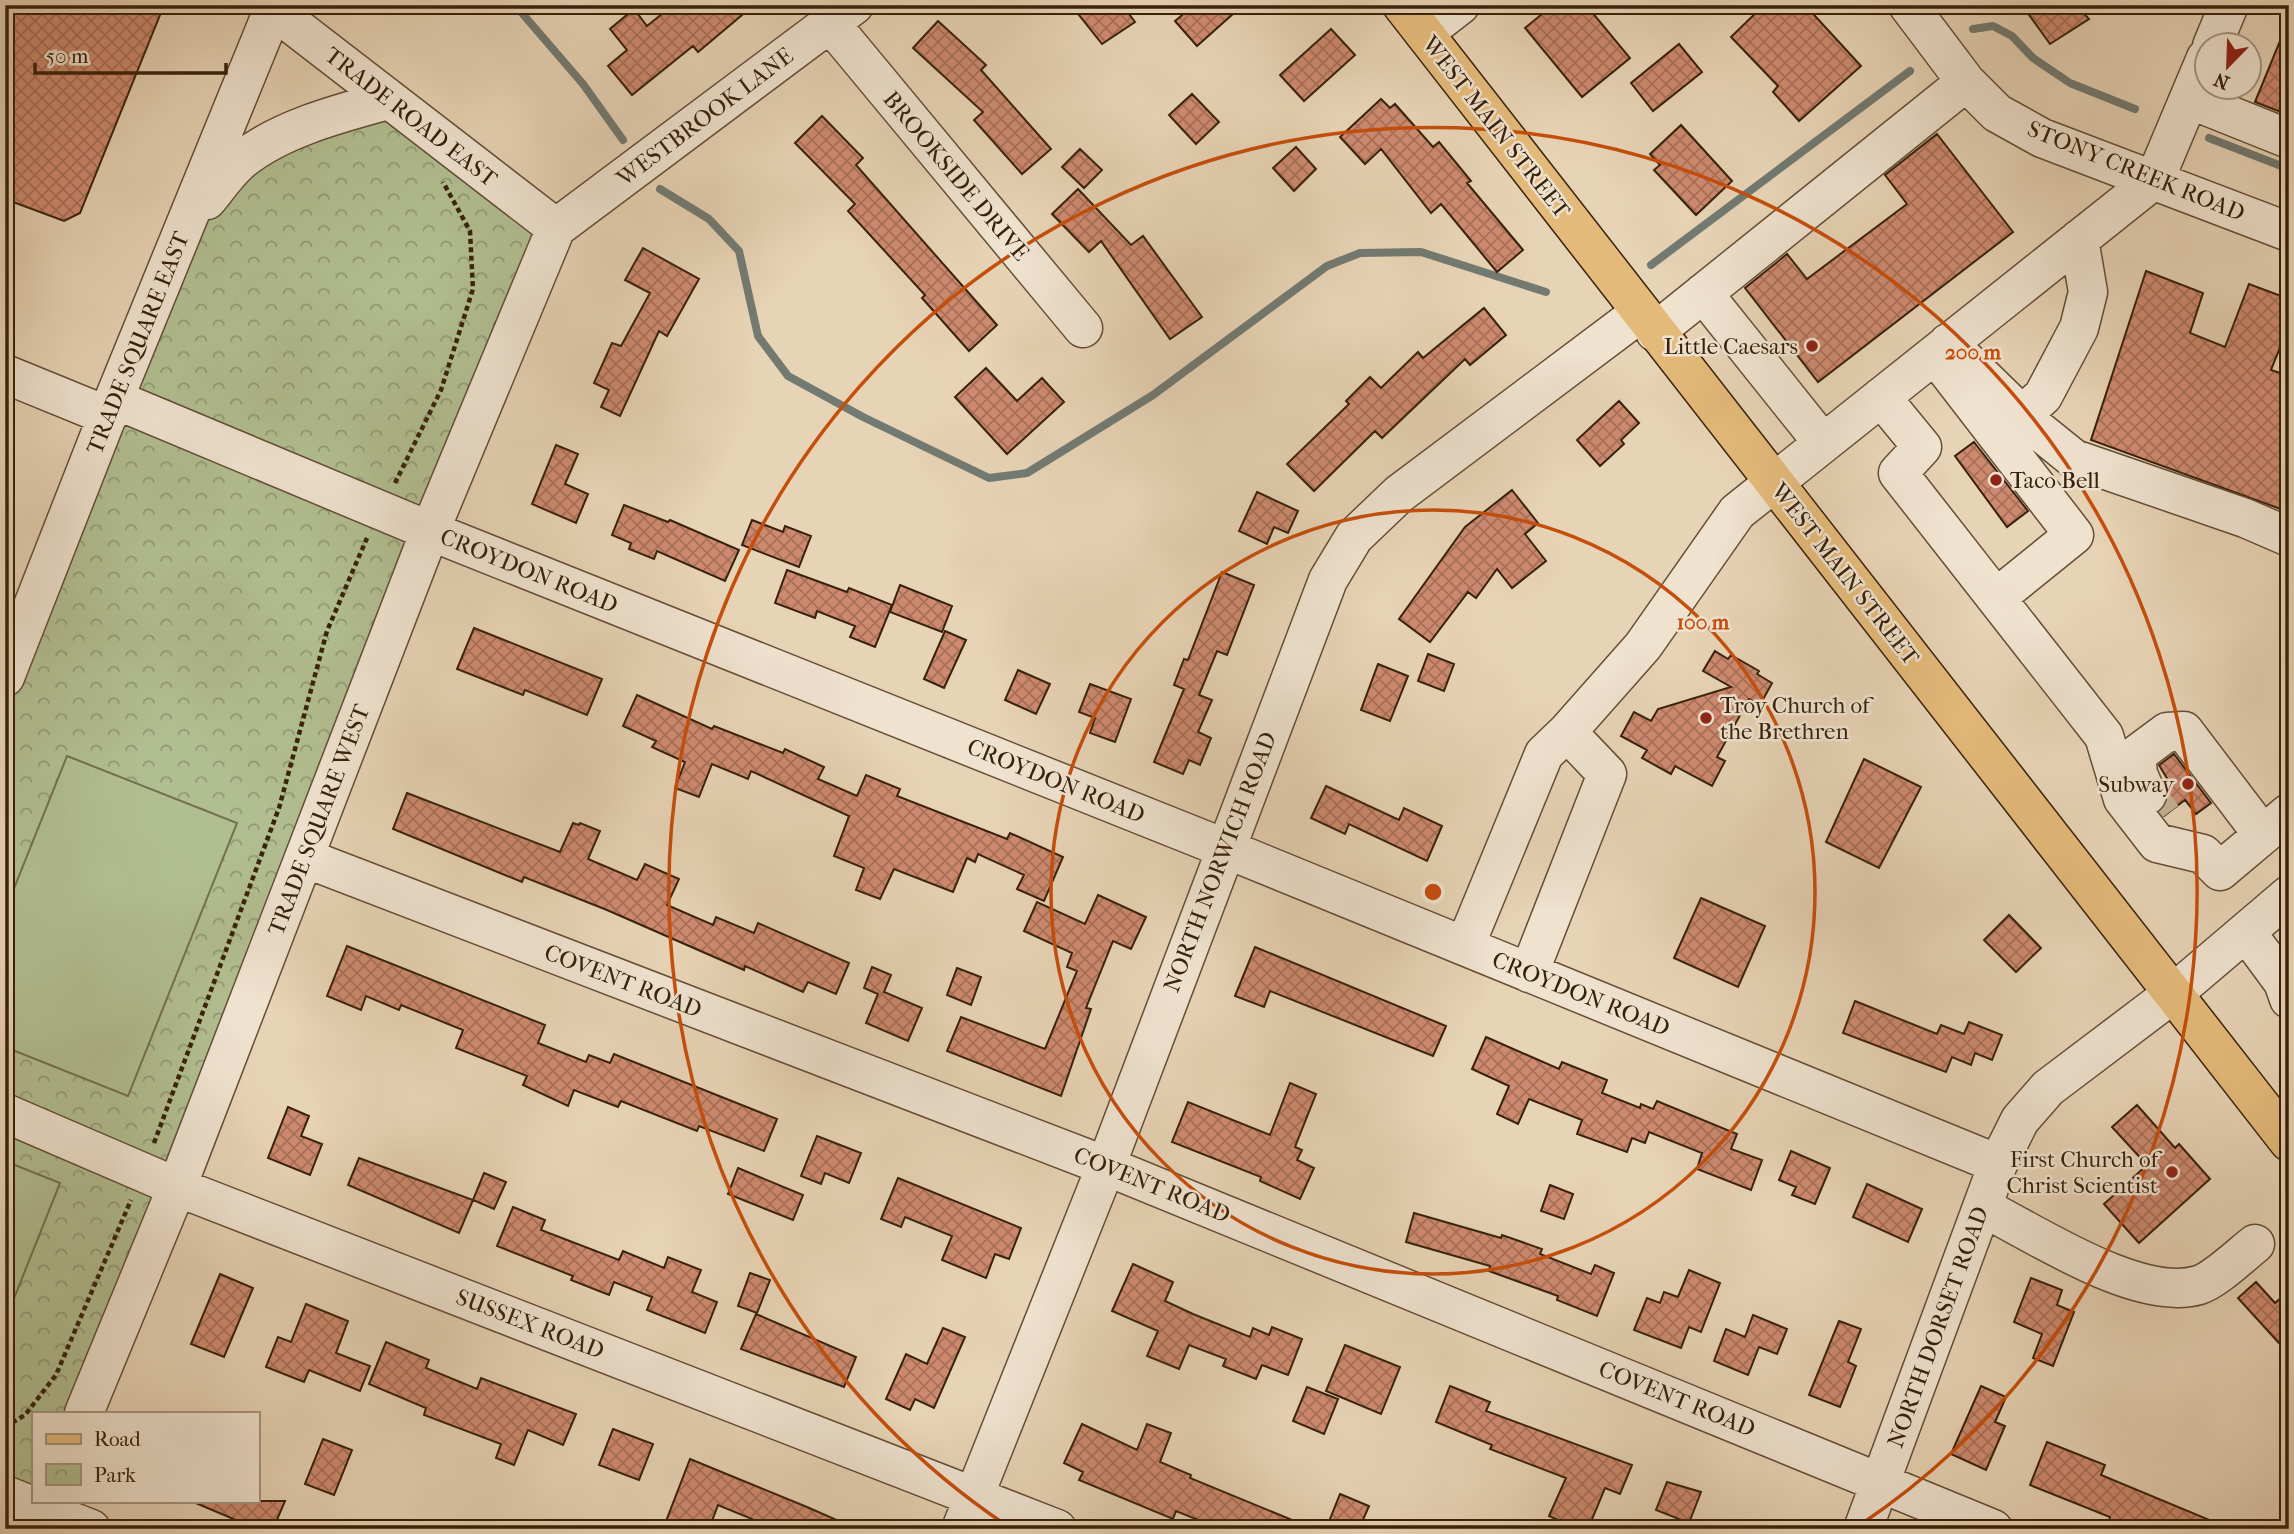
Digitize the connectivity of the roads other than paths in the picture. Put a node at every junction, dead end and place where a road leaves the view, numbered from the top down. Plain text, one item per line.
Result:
1 (1460, 5) edge
2 (1908, 5) edge
3 (2229, 5) edge
4 (270, 8) edge
5 (842, 14) edge
6 (1413, 19) edge
7 (2218, 32) edge
8 (1966, 82) junction
9 (2192, 92) edge
10 (2189, 99) junction
11 (388, 100) junction
12 (2289, 139) edge
13 (2155, 179) junction
14 (187, 222) junction
15 (556, 228) junction
16 (2289, 232) edge
17 (2079, 239) junction
18 (1703, 293) junction
19 (1648, 322) junction
20 (1083, 328) dead end
21 (1941, 349) junction
22 (5, 374) edge
23 (1881, 397) junction
24 (111, 408) junction
25 (2022, 415) junction
26 (1823, 443) junction
27 (1773, 483) junction
28 (430, 531) junction
29 (2289, 537) edge
30 (1996, 598) junction
31 (5, 677) edge
32 (1567, 732) junction
33 (2276, 824) edge
34 (1224, 848) junction
35 (2197, 853) junction
36 (305, 858) junction
37 (2289, 895) edge
38 (2246, 932) junction
39 (1465, 946) junction
40 (1529, 973) junction
41 (2175, 992) junction
42 (2289, 999) edge
43 (5, 1114) edge
44 (2289, 1142) edge
45 (1998, 1164) junction
46 (1106, 1166) junction
47 (160, 1180) junction
48 (1982, 1207) junction
49 (2255, 1244) dead end
50 (84, 1412) edge
51 (1881, 1483) junction
52 (5, 1495) edge
53 (968, 1512) edge
54 (43, 1514) edge
55 (91, 1529) edge
56 (1056, 1529) edge
57 (1863, 1529) edge
58 (1993, 1529) edge

1 - 6 street
2 - 8 street, STONY CREEK ROAD
3 - 7 street
4 - 11 street, TRADE ROAD EAST
4 - 14 street, TRADE SQUARE EAST
5 - 15 street, WESTBROOK LANE
5 - 20 street, BROOKSIDE DRIVE
6 - 19 main road, WEST MAIN STREET
8 - 13 street, STONY CREEK ROAD
8 - 18 street, NORTH NORWICH ROAD
9 - 10 street
10 - 12 street
10 - 13 street
11 - 14 street
11 - 15 street, TRADE ROAD EAST
13 - 16 street, STONY CREEK ROAD
13 - 17 street
14 - 24 street, TRADE SQUARE EAST
15 - 28 street, TRADE SQUARE WEST
17 - 21 street
17 - 25 street
18 - 19 street, NORTH NORWICH ROAD
18 - 26 street
19 - 27 main road, WEST MAIN STREET
19 - 34 street, NORTH NORWICH ROAD
21 - 23 street
21 - 25 street
21 - 30 street
22 - 24 street, CROYDON ROAD
23 - 26 street
23 - 30 street
24 - 28 street, CROYDON ROAD
24 - 31 street, TRADE SQUARE EAST
25 - 29 street
26 - 27 street
27 - 32 street
27 - 41 main road, WEST MAIN STREET
28 - 34 street, CROYDON ROAD
28 - 36 street, TRADE SQUARE WEST
30 - 35 street
32 - 39 street
32 - 40 street
33 - 35 street
33 - 35 street
34 - 39 street, CROYDON ROAD
34 - 46 street, NORTH NORWICH ROAD
36 - 46 street, COVENT ROAD
36 - 47 street, TRADE SQUARE WEST
37 - 38 street, NORTH DORSET ROAD
38 - 41 street, NORTH DORSET ROAD
38 - 42 street
39 - 40 street, CROYDON ROAD
40 - 45 street, CROYDON ROAD
41 - 44 main road, WEST MAIN STREET
41 - 45 street, NORTH DORSET ROAD
43 - 47 street, SUSSEX ROAD
45 - 48 street, NORTH DORSET ROAD
46 - 51 street, COVENT ROAD
46 - 53 street, NORTH NORWICH ROAD
47 - 50 street, TRADE SQUARE WEST
47 - 53 street, SUSSEX ROAD
48 - 49 street
48 - 51 street, NORTH DORSET ROAD
51 - 57 street, NORTH DORSET ROAD
51 - 58 street, COVENT ROAD
52 - 54 street
53 - 56 street, SUSSEX ROAD
54 - 55 street

